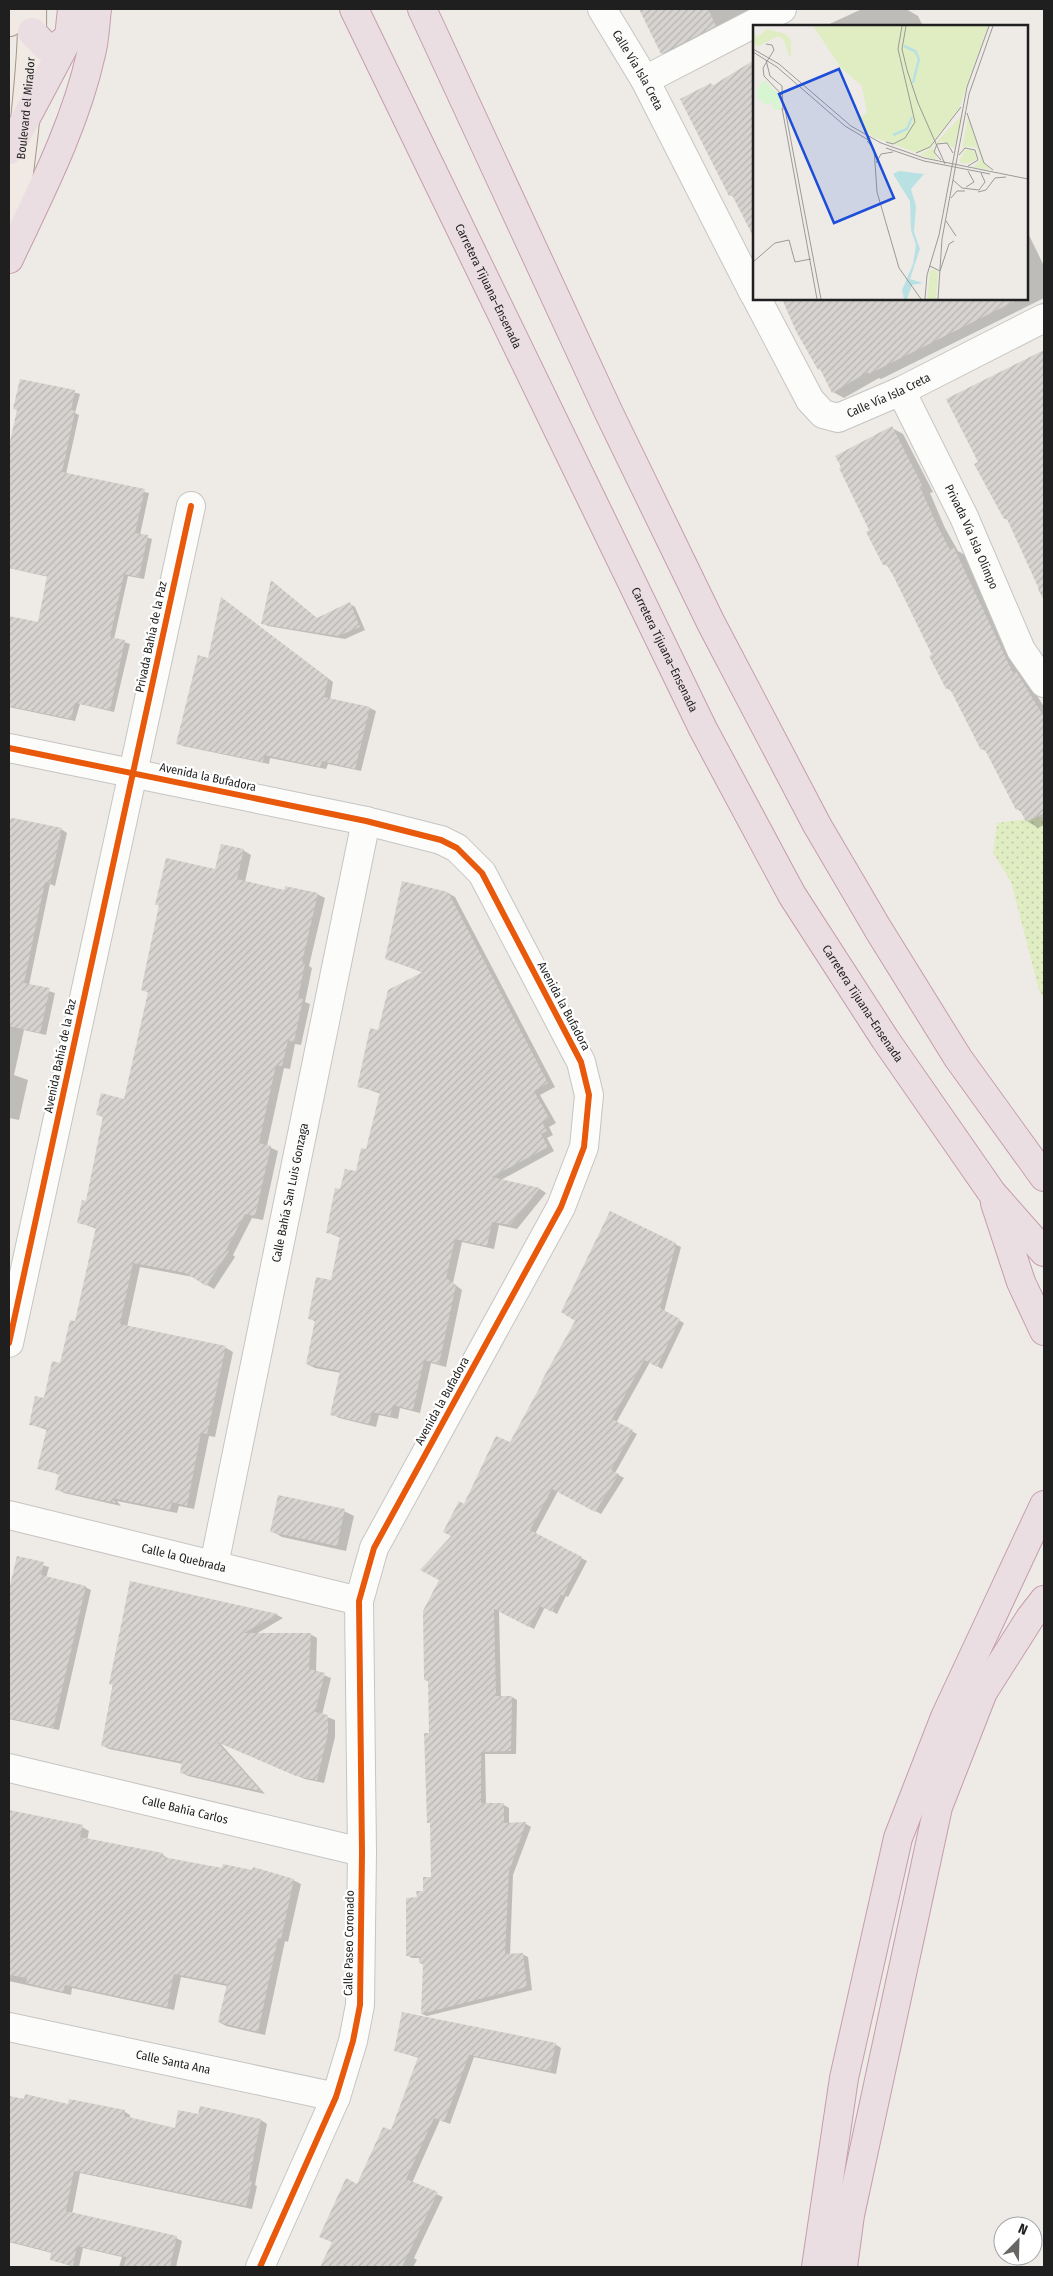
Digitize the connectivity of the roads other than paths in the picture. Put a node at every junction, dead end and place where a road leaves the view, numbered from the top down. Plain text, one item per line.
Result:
1 (10, 9) edge
2 (72, 9) edge
3 (97, 9) edge
4 (354, 9) edge
5 (422, 9) edge
6 (602, 9) edge
7 (782, 9) edge
8 (24, 21) edge
9 (69, 37) junction
10 (645, 80) junction
11 (26, 115) junction
12 (9, 150) edge
13 (9, 237) edge
14 (745, 256) edge
15 (9, 259) edge
16 (753, 290) edge
17 (757, 300) edge
18 (1044, 318) edge
19 (901, 391) junction
20 (191, 506) dead end
21 (1044, 683) edge
22 (9, 748) edge
23 (133, 773) junction
24 (366, 821) junction
25 (1044, 1177) edge
26 (992, 1193) junction
27 (1044, 1252) edge
28 (1044, 1331) edge
29 (9, 1344) edge
30 (1044, 1505) edge
31 (9, 1515) edge
32 (214, 1565) junction
33 (1044, 1600) edge
34 (359, 1601) junction
35 (9, 1768) edge
36 (362, 1852) junction
37 (9, 2027) edge
38 (336, 2097) junction
39 (260, 2267) edge
40 (816, 2267) edge
41 (843, 2267) edge

1 - 8 main road, Boulevard el Mirador
2 - 9 highway
3 - 15 highway
4 - 26 highway, Carretera Tijuana–Ensenada
5 - 25 highway
6 - 10 street, Calle Vía Isla Creta
7 - 10 street
8 - 9 highway
8 - 11 main road, Boulevard el Mirador
9 - 11 highway
10 - 14 street, Calle Vía Isla Creta
11 - 12 highway
11 - 13 main road, Boulevard el Mirador
14 - 16 street, Calle Vía Isla Creta
17 - 19 street, Calle Vía Isla Creta
18 - 19 street, Calle Vía Isla Creta
19 - 21 street, Privada Vía Isla Olimpo
20 - 23 street, Privada Bahía de la Paz
22 - 23 street, Avenida la Bufadora
23 - 24 street, Avenida la Bufadora
23 - 29 street, Avenida Bahía de la Paz
24 - 32 street, Calle Bahía San Luis Gonzaga
24 - 34 street, Avenida la Bufadora
26 - 27 highway, Carretera Tijuana–Ensenada
26 - 28 highway
30 - 40 highway
31 - 32 street, Calle la Quebrada
32 - 34 street, Calle la Quebrada
33 - 41 highway
34 - 36 street, Calle Paseo Coronado
35 - 36 street, Calle Bahía Carlos
36 - 38 street, Calle Paseo Coronado
37 - 38 street, Calle Santa Ana
38 - 39 street, Calle Paseo Coronado

